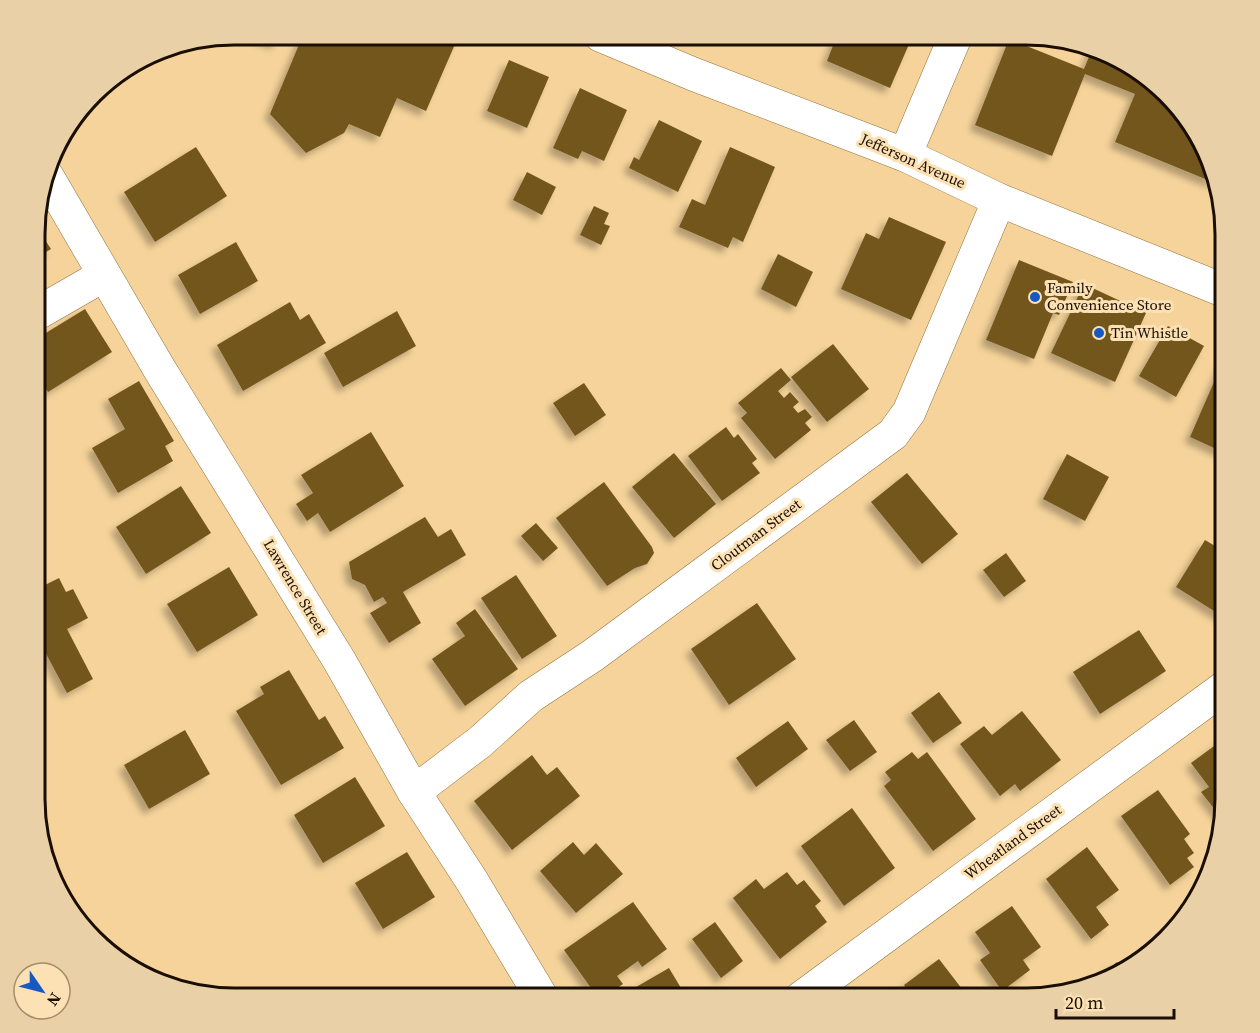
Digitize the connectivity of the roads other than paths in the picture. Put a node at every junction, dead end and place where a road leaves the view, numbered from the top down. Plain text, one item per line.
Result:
1 (624, 45) edge
2 (952, 45) edge
3 (905, 155) junction
4 (51, 184) edge
5 (999, 200) junction
6 (104, 275) junction
7 (1215, 287) edge
8 (45, 309) edge
9 (1215, 694) edge
10 (414, 792) junction
11 (536, 988) edge
12 (815, 988) edge

1 - 3 street, Jefferson Avenue
2 - 3 street
3 - 5 street, Jefferson Avenue
4 - 6 street, Lawrence Street
5 - 7 street, Jefferson Avenue
5 - 10 street, Cloutman Street
6 - 8 street
6 - 10 street, Lawrence Street
9 - 12 street, Wheatland Street
10 - 11 street, Lawrence Street

